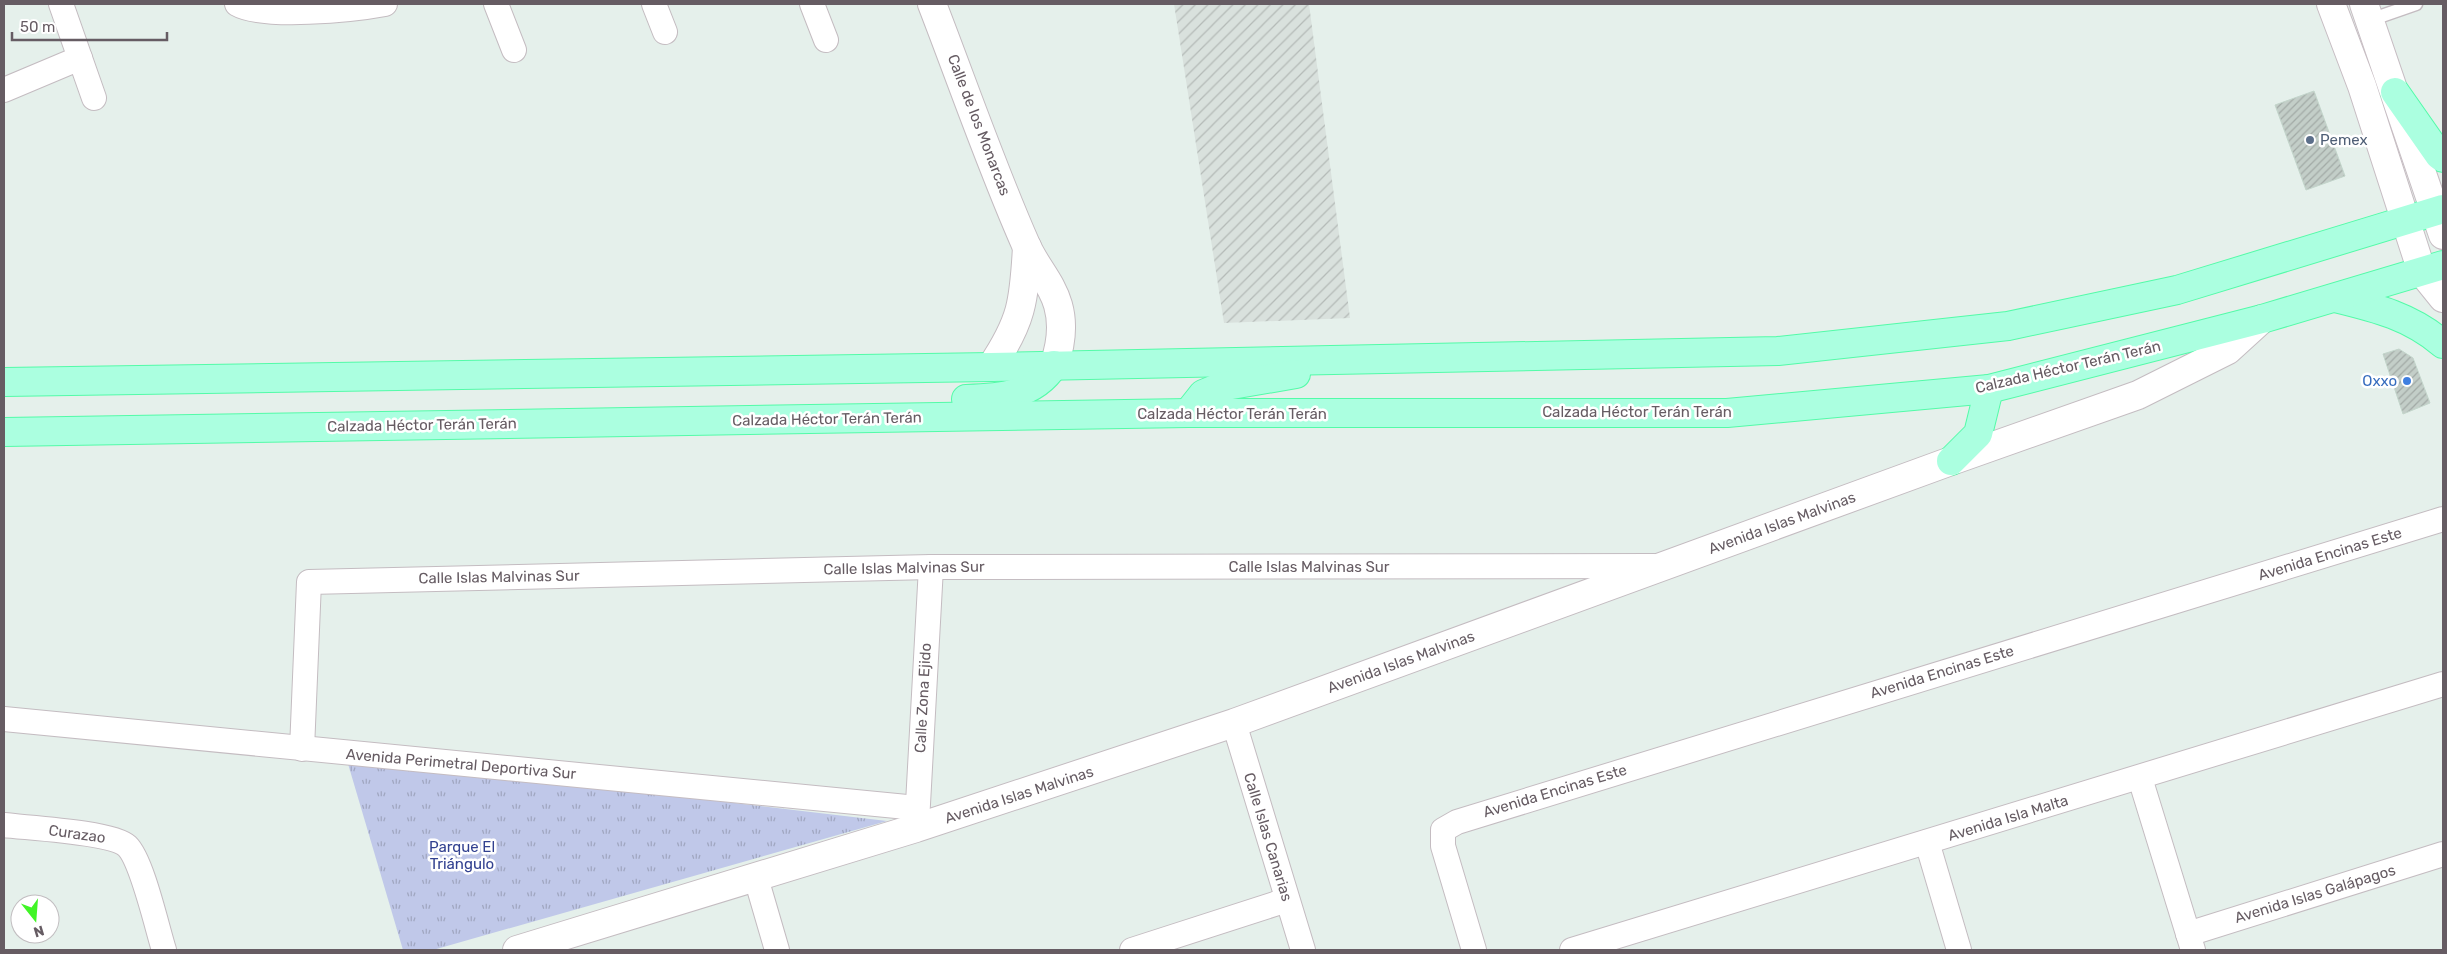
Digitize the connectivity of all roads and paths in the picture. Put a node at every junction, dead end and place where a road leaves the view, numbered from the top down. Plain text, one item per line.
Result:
1 (61, 4) edge
2 (237, 4) edge
3 (384, 4) edge
4 (496, 4) edge
5 (654, 4) edge
6 (812, 4) edge
7 (932, 4) edge
8 (2330, 4) edge
9 (2416, 4) edge
10 (2367, 12) edge
11 (665, 32) dead end
12 (826, 40) dead end
13 (514, 50) dead end
14 (80, 58) junction
15 (4, 90) edge
16 (2394, 92) junction
17 (94, 98) dead end
18 (2443, 158) edge
19 (2441, 219) edge
20 (2405, 220) junction
21 (1027, 247) junction
22 (2433, 268) edge
23 (2334, 298) junction
24 (2443, 298) edge
25 (2262, 319) junction
26 (2443, 344) edge
27 (1363, 359) junction
28 (1054, 365) junction
29 (992, 367) junction
30 (4, 382) edge
31 (1989, 388) junction
32 (1188, 413) junction
33 (881, 418) junction
34 (4, 432) edge
35 (1951, 461) junction
36 (2443, 519) edge
37 (1666, 566) junction
38 (931, 567) junction
39 (2443, 684) edge
40 (4, 719) edge
41 (1234, 723) junction
42 (302, 749) junction
43 (2140, 778) junction
44 (917, 818) junction
45 (4, 825) edge
46 (1927, 842) junction
47 (2443, 854) edge
48 (756, 878) junction
49 (1287, 900) junction
50 (2190, 942) edge
51 (164, 950) edge
52 (517, 950) edge
53 (777, 950) edge
54 (1132, 950) edge
55 (1303, 950) edge
56 (1474, 950) edge
57 (1572, 950) edge
58 (1959, 950) edge

1 - 14 street
2 - 3 street
4 - 13 street
5 - 11 street
6 - 12 street
7 - 21 street, Calle de los Monarcas
8 - 20 street
9 - 10 lane
10 - 16 street
14 - 15 street
14 - 17 street
16 - 18 main road
16 - 19 street
19 - 20 main road
20 - 22 street
20 - 27 main road
21 - 28 street, Calle de los Monarcas
21 - 29 street, Calle de los Monarcas
22 - 23 main road, Calzada Héctor Terán Terán
22 - 24 street
23 - 25 main road, Calzada Héctor Terán Terán
23 - 26 main road
25 - 31 main road, Calzada Héctor Terán Terán
25 - 35 street, Avenida Islas Malvinas
27 - 28 main road
27 - 32 main road
28 - 29 main road
28 - 33 main road
29 - 30 main road
31 - 32 main road, Calzada Héctor Terán Terán
31 - 35 main road
32 - 33 main road, Calzada Héctor Terán Terán
33 - 34 main road, Calzada Héctor Terán Terán
35 - 37 street, Avenida Islas Malvinas
36 - 56 street, Avenida Encinas Este
37 - 38 street, Calle Islas Malvinas Sur
37 - 41 street, Avenida Islas Malvinas
38 - 42 street, Calle Islas Malvinas Sur
38 - 44 street, Calle Zona Ejido
39 - 43 street, Avenida Isla Malta
40 - 42 street, Avenida Perimetral Deportiva Sur
41 - 44 street, Avenida Islas Malvinas
41 - 49 street, Calle Islas Canarias
42 - 44 street, Avenida Perimetral Deportiva Sur
43 - 46 street, Avenida Isla Malta
43 - 50 street
44 - 48 street, Avenida Islas Malvinas
45 - 51 street, Curazao
46 - 57 street, Avenida Isla Malta
46 - 58 street
47 - 50 street, Avenida Islas Galápagos
48 - 52 street, Avenida Islas Malvinas
48 - 53 street
49 - 54 street
49 - 55 street, Calle Islas Canarias

